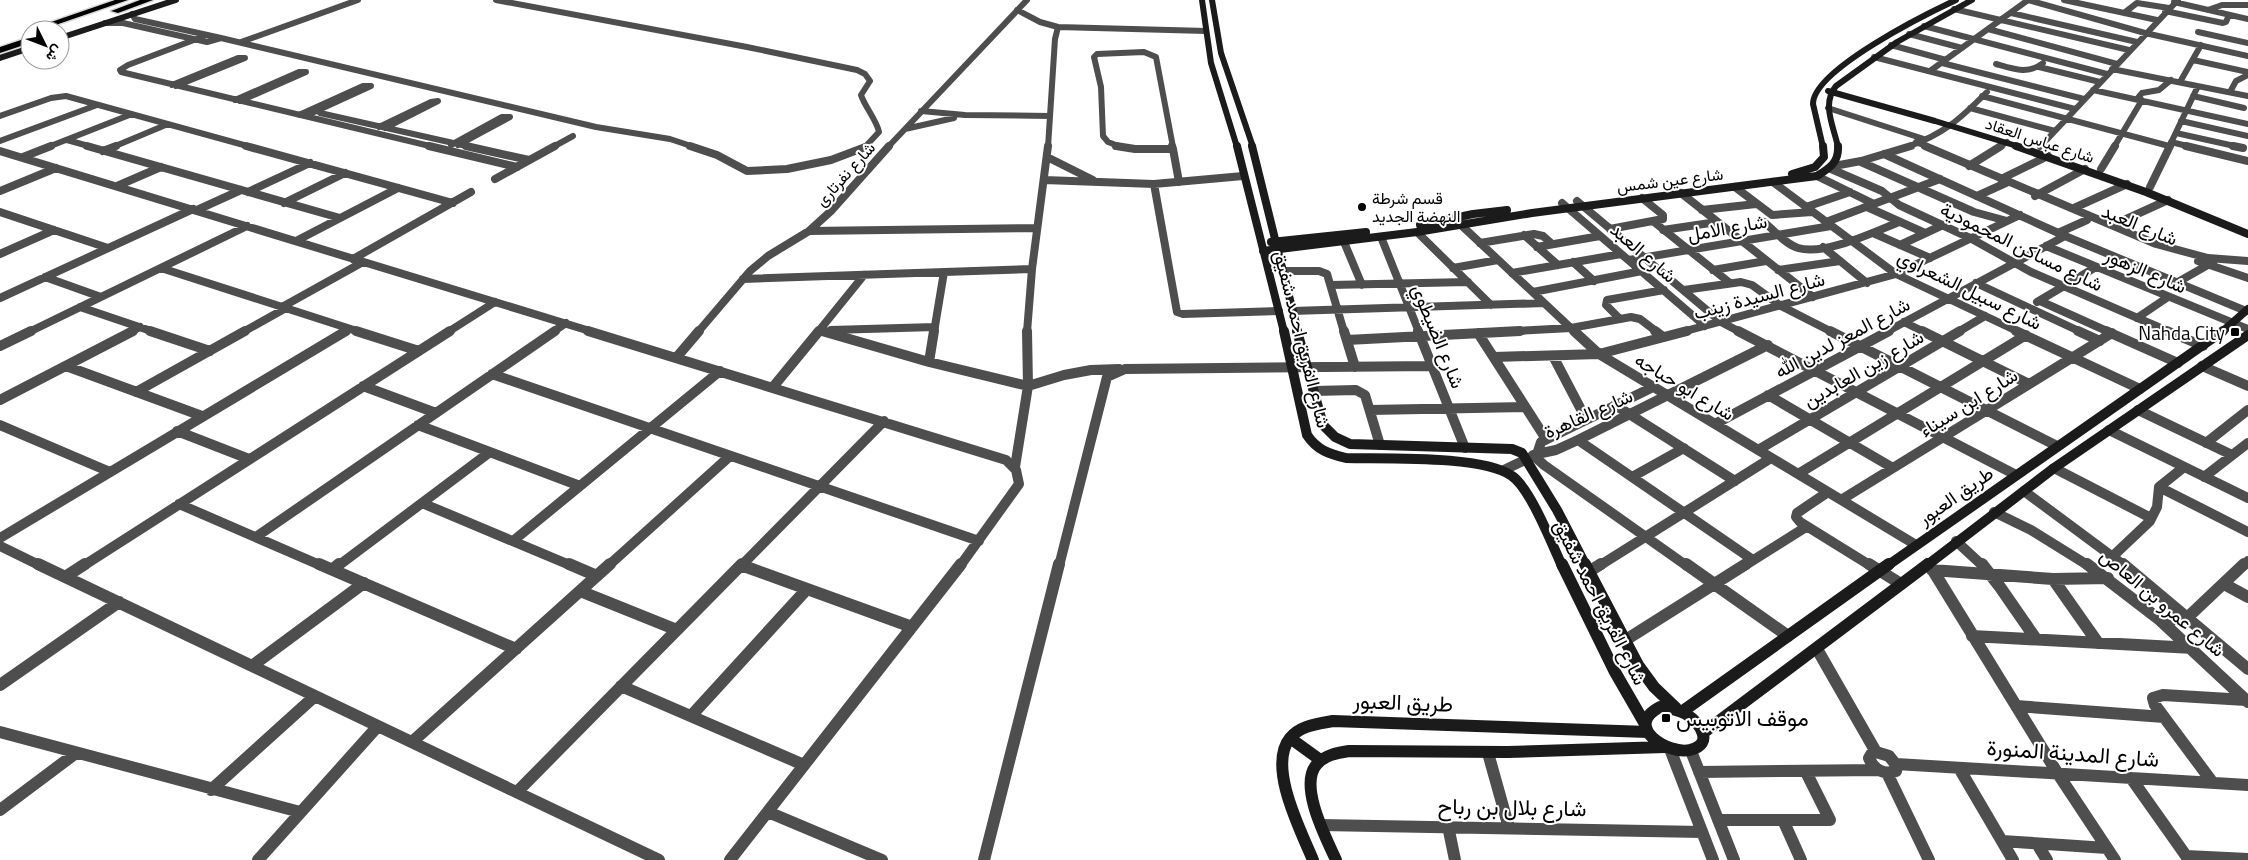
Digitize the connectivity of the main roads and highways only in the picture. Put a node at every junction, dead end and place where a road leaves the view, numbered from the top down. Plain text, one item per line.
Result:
1 (124, 0) edge
2 (149, 0) edge
3 (62, 20) edge
4 (70, 26) edge
5 (20, 34) edge
6 (0, 40) edge
7 (20, 43) edge
8 (0, 50) edge

1 - 3 highway
2 - 4 highway
5 - 6 highway
7 - 8 highway

